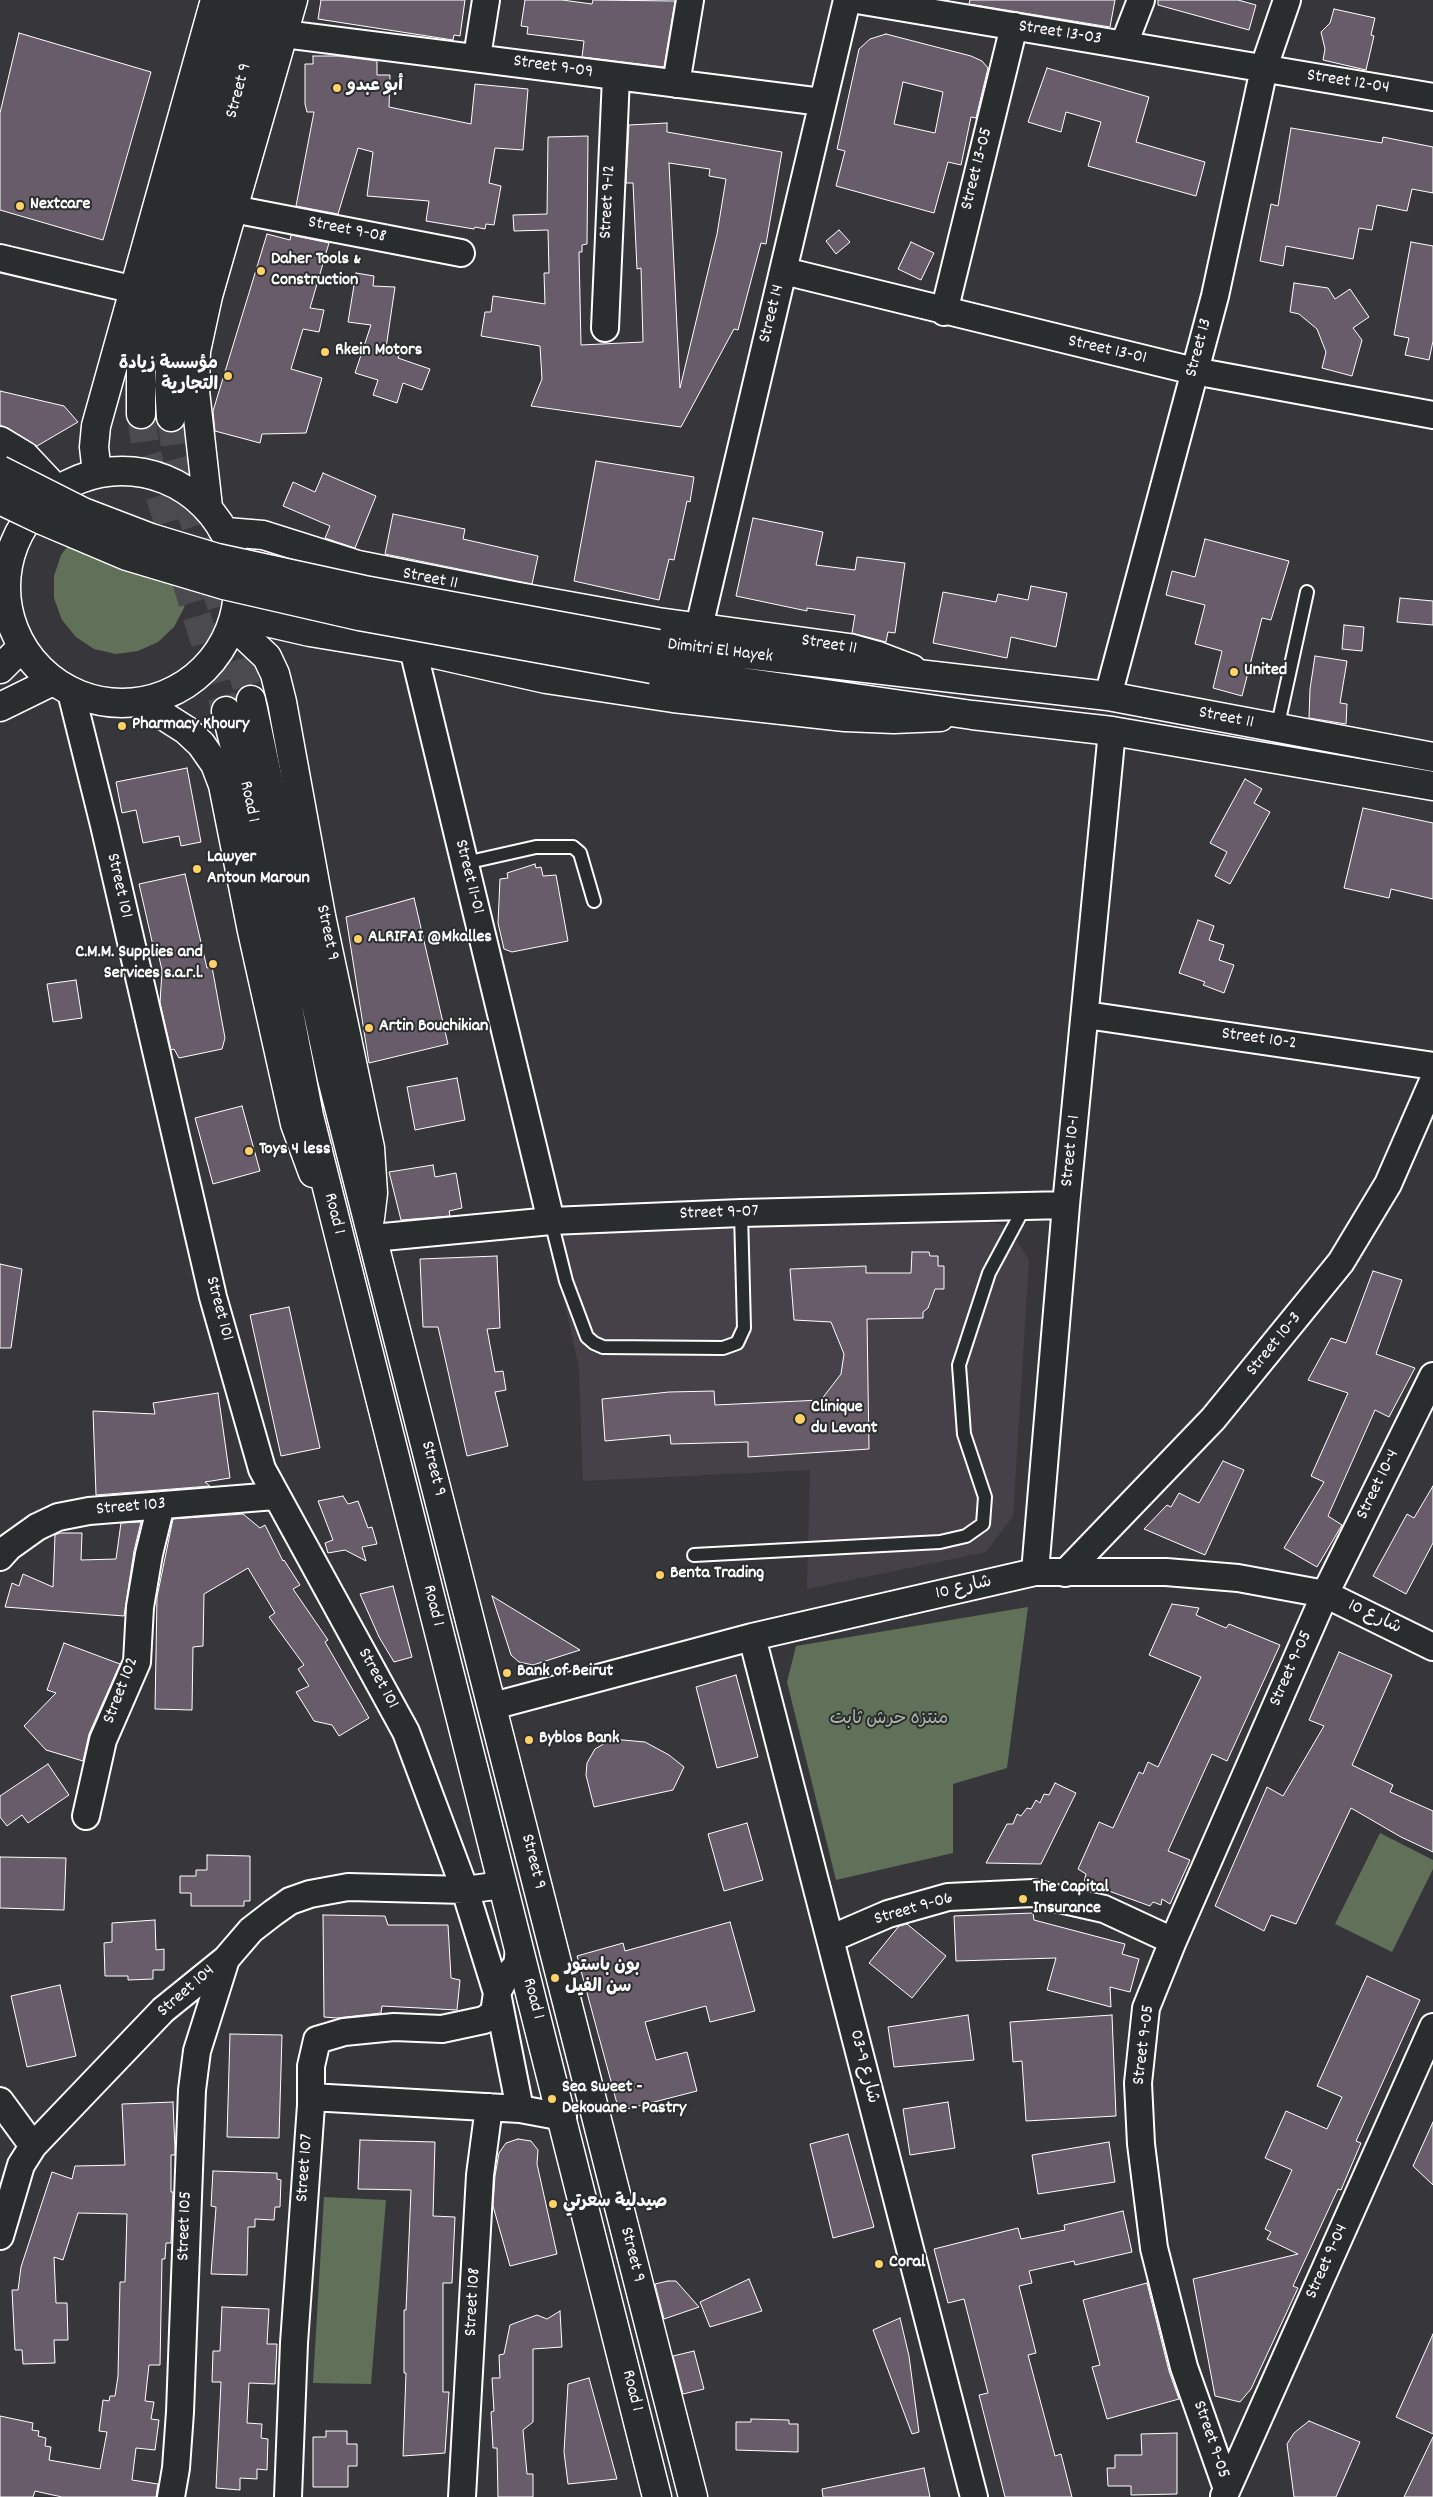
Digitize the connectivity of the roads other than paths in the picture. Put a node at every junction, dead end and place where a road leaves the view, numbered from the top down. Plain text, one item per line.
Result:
1 (215, 0) edge
2 (241, 0) edge
3 (265, 0) edge
4 (293, 0) edge
5 (486, 0) edge
6 (690, 0) edge
7 (847, 0) edge
8 (857, 0) edge
9 (1141, 0) edge
10 (1288, 0) edge
11 (1014, 26) junction
12 (284, 34) junction
13 (1124, 44) junction
14 (476, 57) junction
15 (1264, 70) junction
16 (616, 76) junction
17 (676, 84) junction
18 (1433, 97) edge
19 (822, 102) junction
20 (233, 210) junction
21 (461, 253) dead end
22 (0, 258) edge
23 (784, 271) junction
24 (135, 290) junction
25 (944, 312) junction
26 (605, 328) dead end
27 (1194, 372) junction
28 (141, 414) tunnel mouth
29 (1433, 415) edge
30 (171, 417) tunnel mouth
31 (0, 441) edge
32 (0, 470) edge
33 (97, 473) junction
34 (57, 490) junction
35 (0, 500) edge
36 (208, 507) junction
37 (226, 532) junction
38 (3, 556) edge
39 (1308, 592) dead end
40 (234, 620) junction
41 (699, 628) junction
42 (22, 647) junction
43 (412, 649) junction
44 (655, 657) junction
45 (0, 669) edge
46 (932, 677) junction
47 (62, 686) junction
48 (1108, 696) junction
49 (251, 700) tunnel mouth
50 (142, 702) junction
51 (0, 707) edge
52 (226, 711) tunnel mouth
53 (972, 715) junction
54 (1277, 729) junction
55 (1112, 731) junction
56 (1433, 757) edge
57 (1433, 786) edge
58 (465, 863) junction
59 (594, 901) dead end
60 (1086, 1015) junction
61 (1433, 1066) edge
62 (1433, 1081) edge
63 (1066, 1205) junction
64 (1025, 1206) junction
65 (741, 1213) junction
66 (551, 1221) junction
67 (371, 1233) junction
68 (338, 1236) junction
69 (1433, 1376) edge
70 (275, 1496) junction
71 (161, 1505) junction
72 (694, 1555) dead end
73 (0, 1557) edge
74 (1035, 1572) junction
75 (1065, 1573) junction
76 (1325, 1594) junction
77 (752, 1637) junction
78 (1433, 1647) edge
79 (493, 1706) junction
80 (86, 1816) dead end
81 (502, 1885) junction
82 (465, 1890) junction
83 (830, 1938) junction
84 (1173, 1940) junction
85 (519, 1950) junction
86 (226, 1959) junction
87 (497, 1993) junction
88 (1433, 2027) edge
89 (540, 2030) junction
90 (311, 2098) junction
91 (0, 2102) edge
92 (489, 2107) junction
93 (520, 2109) junction
94 (563, 2117) junction
95 (33, 2146) junction
96 (0, 2236) edge
97 (1225, 2493) edge
98 (171, 2497) edge
99 (288, 2497) edge
100 (462, 2497) edge
101 (657, 2497) edge
102 (693, 2497) edge
103 (974, 2497) edge

1 - 24 main road
2 - 28 main road
3 - 30 main road, Street 9
4 - 12 main road
5 - 14 street
6 - 17 street
7 - 19 street, Street 14
8 - 11 street, Street 13-03
9 - 13 street
10 - 15 street, Street 13
11 - 13 street, Street 13-03
11 - 25 street, Street 13-05
12 - 14 street, Street 9-09
12 - 20 main road
13 - 15 street, Street 13-03
14 - 16 street, Street 9-09
15 - 18 street, Street 12-04
15 - 27 street, Street 13
16 - 17 street, Street 9-09
16 - 26 street, Street 9-12
17 - 19 street, Street 9-09
19 - 23 street, Street 14
20 - 21 street, Street 9-08
20 - 36 main road
22 - 24 street
23 - 25 street, Street 13-01
23 - 41 street, Street 14
24 - 33 main road
25 - 27 street, Street 13-01
27 - 29 street, Street 13-01
27 - 48 street, Street 13
31 - 34 main road
32 - 44 main road, bridge
33 - 34 main road
33 - 36 main road
34 - 38 main road
35 - 44 main road, bridge
36 - 37 main road
37 - 40 main road
37 - 41 main road, Street 11
38 - 42 main road
39 - 54 lane
40 - 43 main road, Street 11
40 - 50 main road
40 - 67 main road, Street 9
41 - 46 main road, Street 11
42 - 45 main road
42 - 47 main road
43 - 53 main road, Street 11
43 - 58 street, Street 11-01
44 - 46 main road, Dimitri El Hayek
44 - 53 main road, Street 11
46 - 48 main road, Street 11
47 - 50 main road
47 - 51 main road
47 - 70 street, Street 101
48 - 54 main road, Street 11
49 - 67 main road, Street 9
50 - 68 main road
52 - 68 main road, Road 1
53 - 55 main road, Street 11
54 - 56 main road, Street 11
55 - 57 main road, Street 11
55 - 60 street, Street 10-1
58 - 59 lane
58 - 66 street, Street 11-01
60 - 61 street, Street 10-2
60 - 63 street, Street 10-1
62 - 75 street, Street 10-3
63 - 64 street, Street 9-07
63 - 74 street, Street 10-1
64 - 65 street, Street 9-07
64 - 72 lane
65 - 66 street, Street 9-07
65 - 66 lane
66 - 67 street, Street 9-07
67 - 79 main road, Street 9
68 - 81 main road, Road 1
69 - 76 street, Street 10-4
70 - 71 street, Street 103
70 - 82 street, Street 101
71 - 73 street, Street 103
71 - 80 street, Street 102
74 - 75 street, شارع 10
74 - 77 street, شارع 10
75 - 76 street, شارع 10
76 - 78 street, شارع 10
76 - 84 street, Street 9-05
77 - 79 street, شارع 10
77 - 83 street, شارع 9-03
79 - 102 main road, Street 9
81 - 82 street, Street 104
81 - 85 main road, Road 1
82 - 86 street, Street 104
82 - 87 street, Street 101
83 - 84 street, Street 9-06
83 - 103 street, شارع 9-03
84 - 97 street, Street 9-05
85 - 87 street
85 - 89 main road, Road 1
86 - 95 street, Street 104
86 - 98 street, Street 105
87 - 89 street
87 - 90 street, Street 107
87 - 93 street, Street 101
88 - 97 street, Street 9-04
89 - 94 main road, Road 1
90 - 92 street
90 - 99 street, Street 107
91 - 95 street
92 - 93 street
92 - 100 street, Street 108
93 - 94 street
94 - 101 main road, Road 1
95 - 96 street, Street 104

